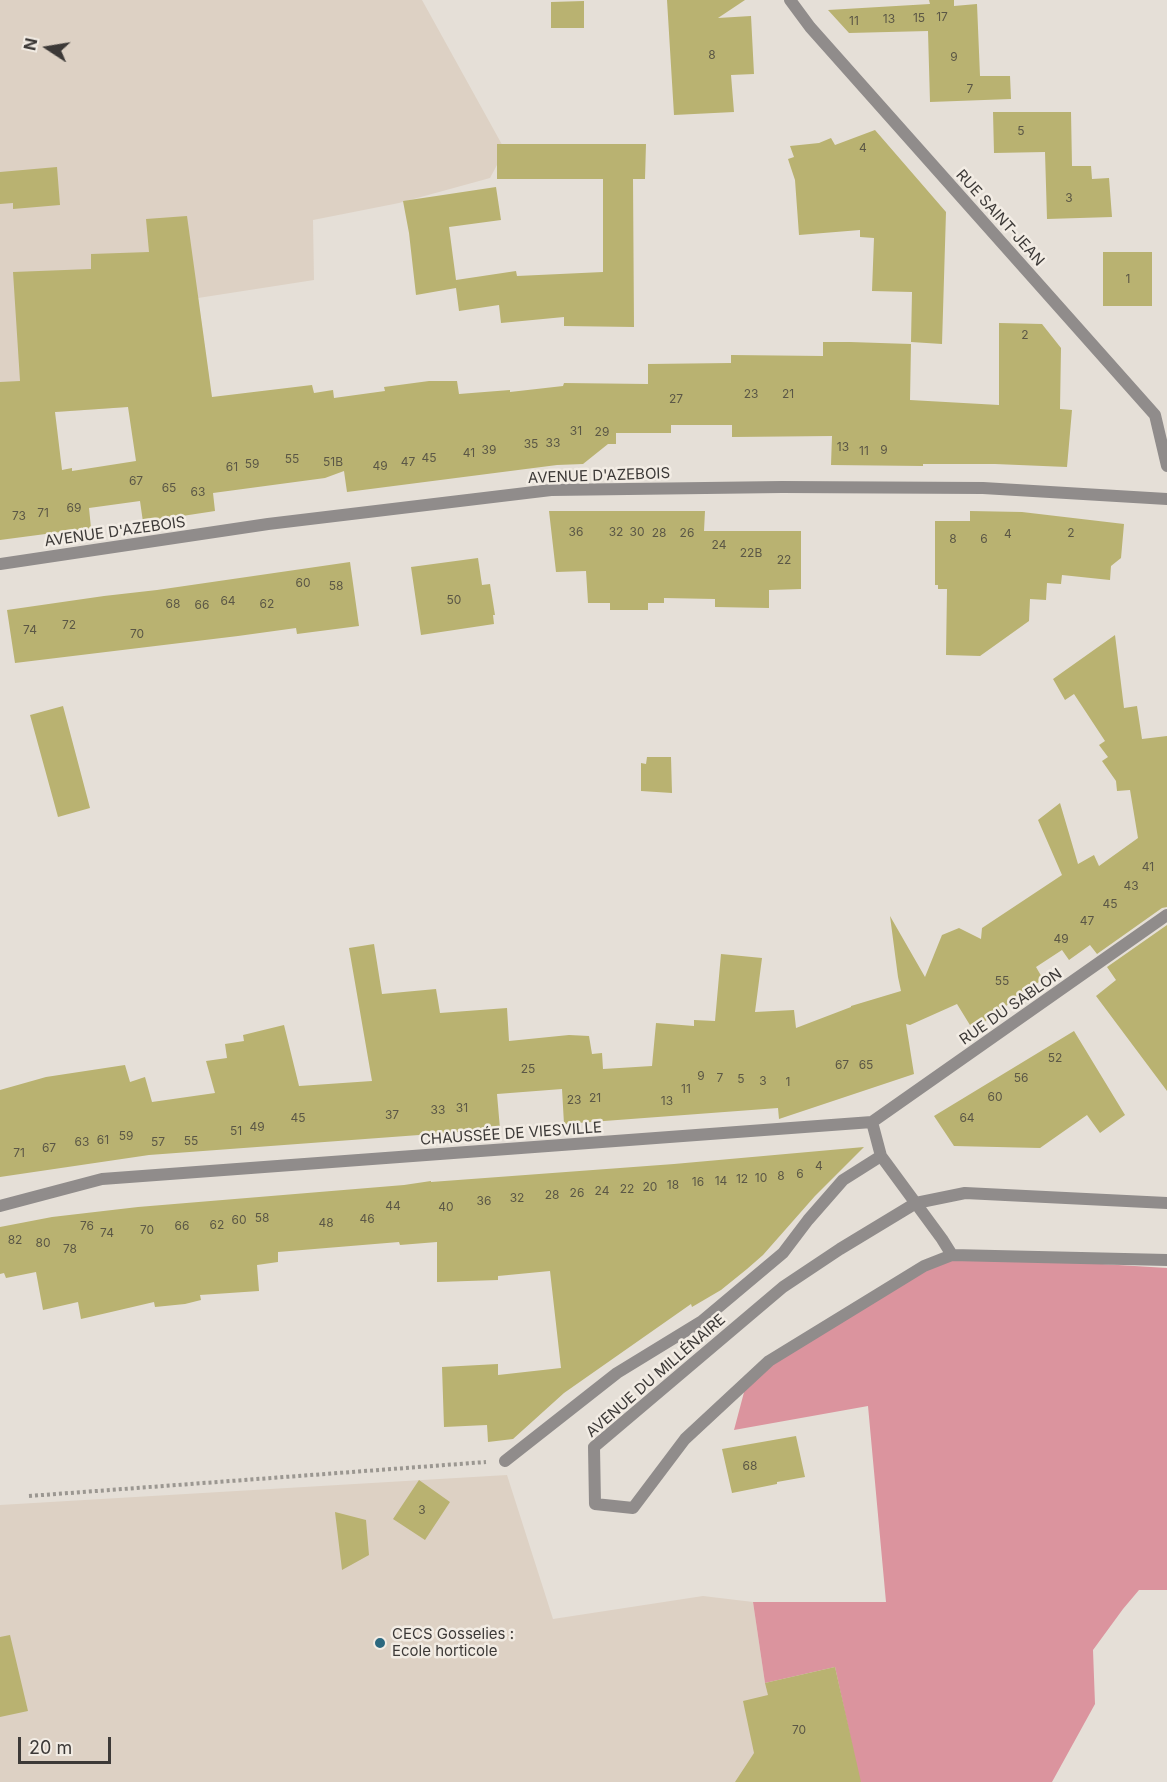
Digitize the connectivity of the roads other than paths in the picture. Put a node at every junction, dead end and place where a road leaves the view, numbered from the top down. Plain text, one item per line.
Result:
1 (790, 0) edge
2 (1167, 466) edge
3 (1167, 499) edge
4 (0, 564) edge
5 (1167, 915) edge
6 (872, 1122) junction
7 (881, 1156) junction
8 (916, 1203) junction
9 (1167, 1203) edge
10 (0, 1206) edge
11 (952, 1255) junction
12 (1167, 1260) edge
13 (505, 1461) road end

1 - 2 street, RUE SAINT-JEAN
3 - 4 street, AVENUE D'AZEBOIS
5 - 6 street, RUE DU SABLON
6 - 7 street
6 - 10 street, CHAUSSÉE DE VIESVILLE
7 - 8 street
7 - 13 street
8 - 9 street, AVENUE DU MILLÉNAIRE
8 - 11 street
8 - 11 street, AVENUE DU MILLÉNAIRE
11 - 12 street, AVENUE DU MILLÉNAIRE

